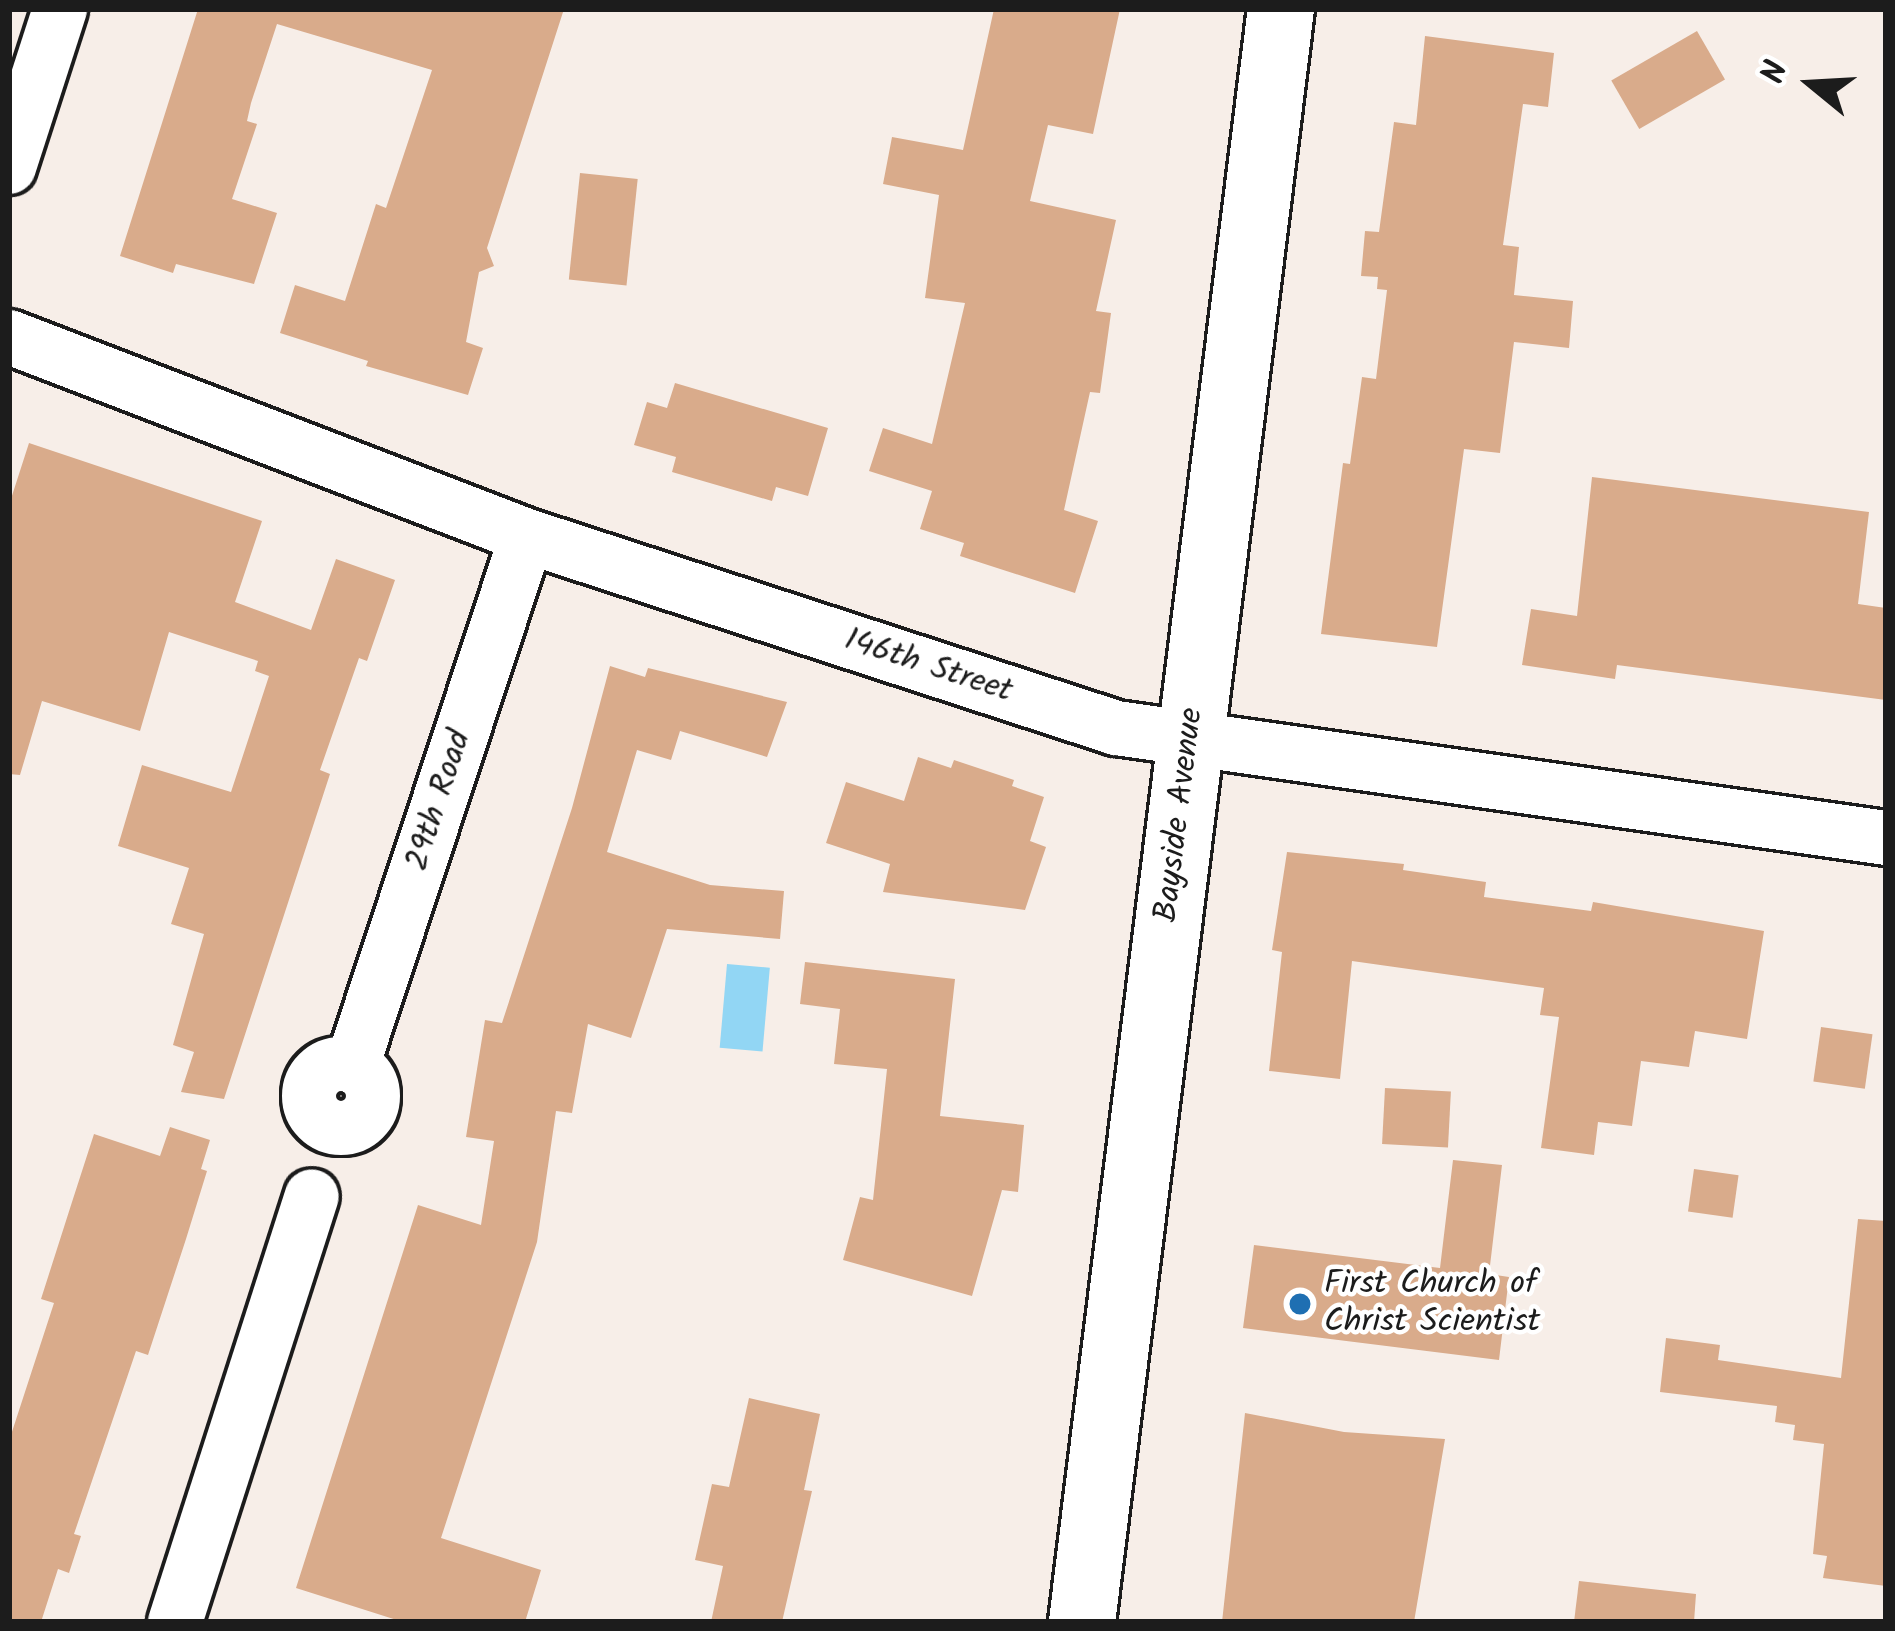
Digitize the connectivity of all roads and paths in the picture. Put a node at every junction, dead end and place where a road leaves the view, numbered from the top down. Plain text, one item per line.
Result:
1 (60, 9) edge
2 (1281, 9) edge
3 (9, 166) edge
4 (9, 338) edge
5 (527, 536) junction
6 (1190, 739) junction
7 (1886, 838) edge
8 (352, 1066) dead end
9 (312, 1196) dead end
10 (175, 1622) edge
11 (1082, 1622) edge

1 - 3 street
2 - 6 street, Bayside Avenue
4 - 5 street, 146th Street
5 - 6 street, 146th Street
5 - 8 street, 29th Road
6 - 7 street, 146th Street
6 - 11 street, Bayside Avenue
9 - 10 street

